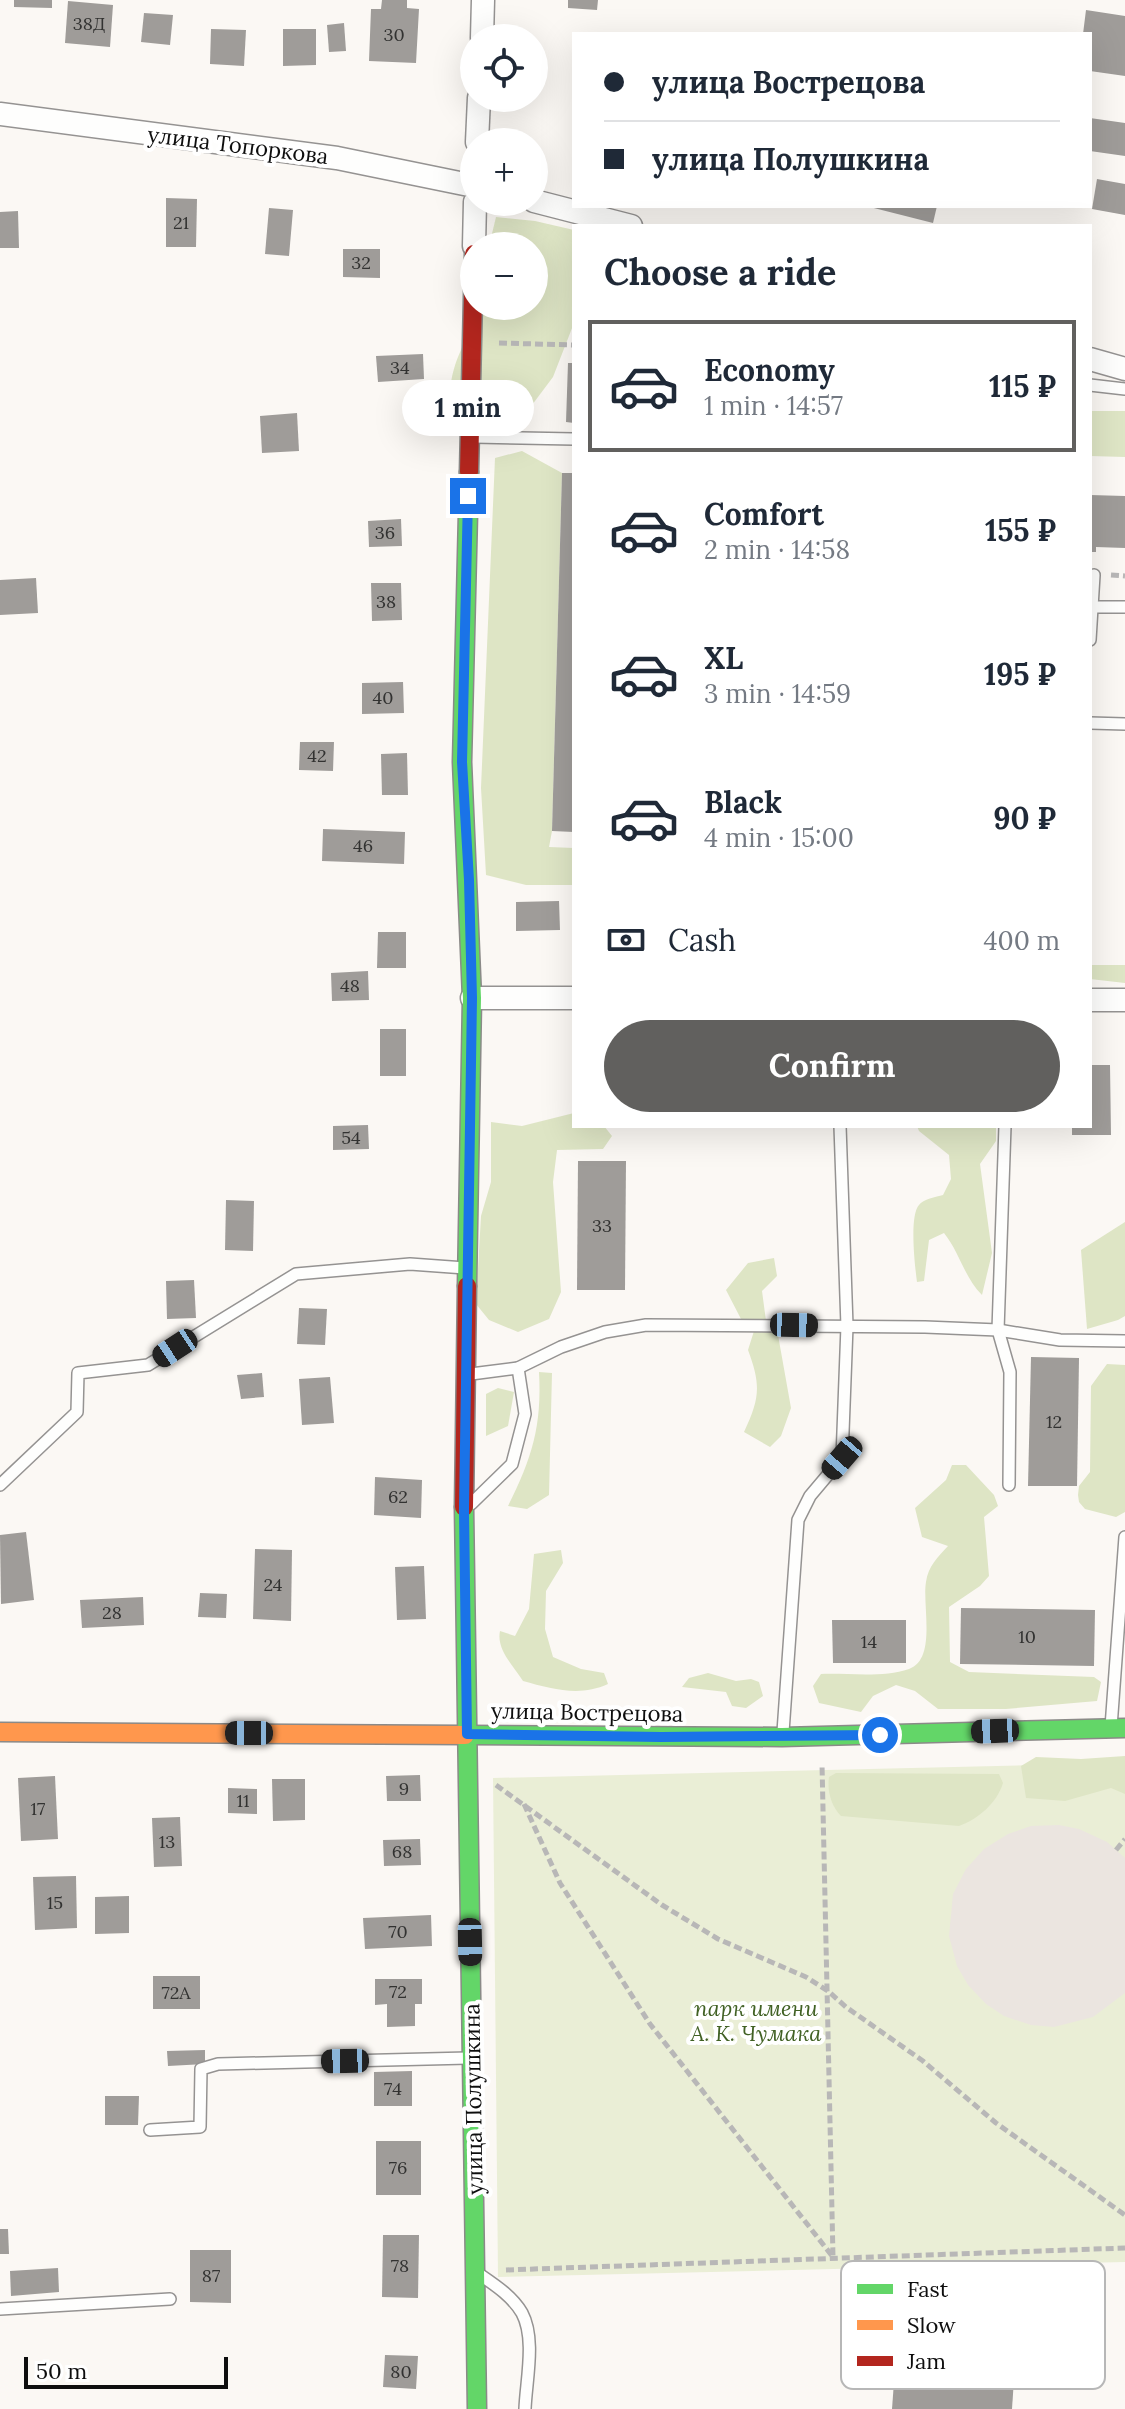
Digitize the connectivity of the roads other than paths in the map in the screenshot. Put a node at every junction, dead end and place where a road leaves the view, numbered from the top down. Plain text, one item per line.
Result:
1 (483, 0) edge
2 (482, 24) edge
3 (0, 114) edge
4 (460, 183) edge
5 (548, 205) edge
6 (623, 224) edge
7 (472, 320) edge
8 (1092, 360) edge
9 (1125, 369) edge
10 (1092, 385) edge
11 (1125, 389) edge
12 (469, 437) junction
13 (572, 439) edge
14 (1094, 575) dead end
15 (1092, 596) edge
16 (1092, 607) edge
17 (1125, 607) edge
18 (1092, 723) edge
19 (1125, 724) edge
20 (472, 998) junction
21 (572, 998) edge
22 (1092, 1000) edge
23 (1125, 1000) edge
24 (840, 1128) edge
25 (1005, 1128) edge
26 (468, 1268) junction
27 (847, 1326) junction
28 (998, 1330) junction
29 (1125, 1341) edge
30 (518, 1368) junction
31 (466, 1375) junction
32 (0, 1485) edge
33 (1009, 1485) dead end
34 (464, 1510) junction
35 (1125, 1537) edge
36 (1118, 1728) edge
37 (0, 1732) edge
38 (467, 1734) junction
39 (782, 1737) junction
40 (472, 2058) junction
41 (150, 2130) dead end
42 (476, 2271) junction
43 (170, 2299) dead end
44 (0, 2309) edge
45 (477, 2409) edge
46 (525, 2409) edge

1 - 2 street
3 - 4 street, улица Топоркова
5 - 6 street
7 - 12 street, улица Полушкина
8 - 9 street
10 - 11 lane
12 - 13 lane
12 - 20 street, улица Полушкина
14 - 15 lane
16 - 17 lane
18 - 19 lane
20 - 21 street
20 - 26 street, улица Полушкина
22 - 23 street
24 - 27 lane
25 - 28 lane
26 - 31 street, улица Полушкина
26 - 32 lane
27 - 28 lane
27 - 30 lane
27 - 39 lane
28 - 29 lane
28 - 33 lane
30 - 31 lane
30 - 34 lane
31 - 34 street, улица Полушкина
34 - 38 street, улица Полушкина
35 - 36 lane
36 - 39 street, улица Вострецова
37 - 38 street, улица Вострецова
38 - 39 street, улица Вострецова
38 - 40 street, улица Полушкина
40 - 41 lane
40 - 42 street, улица Полушкина
42 - 45 street, улица Полушкина
42 - 46 lane
43 - 44 lane

